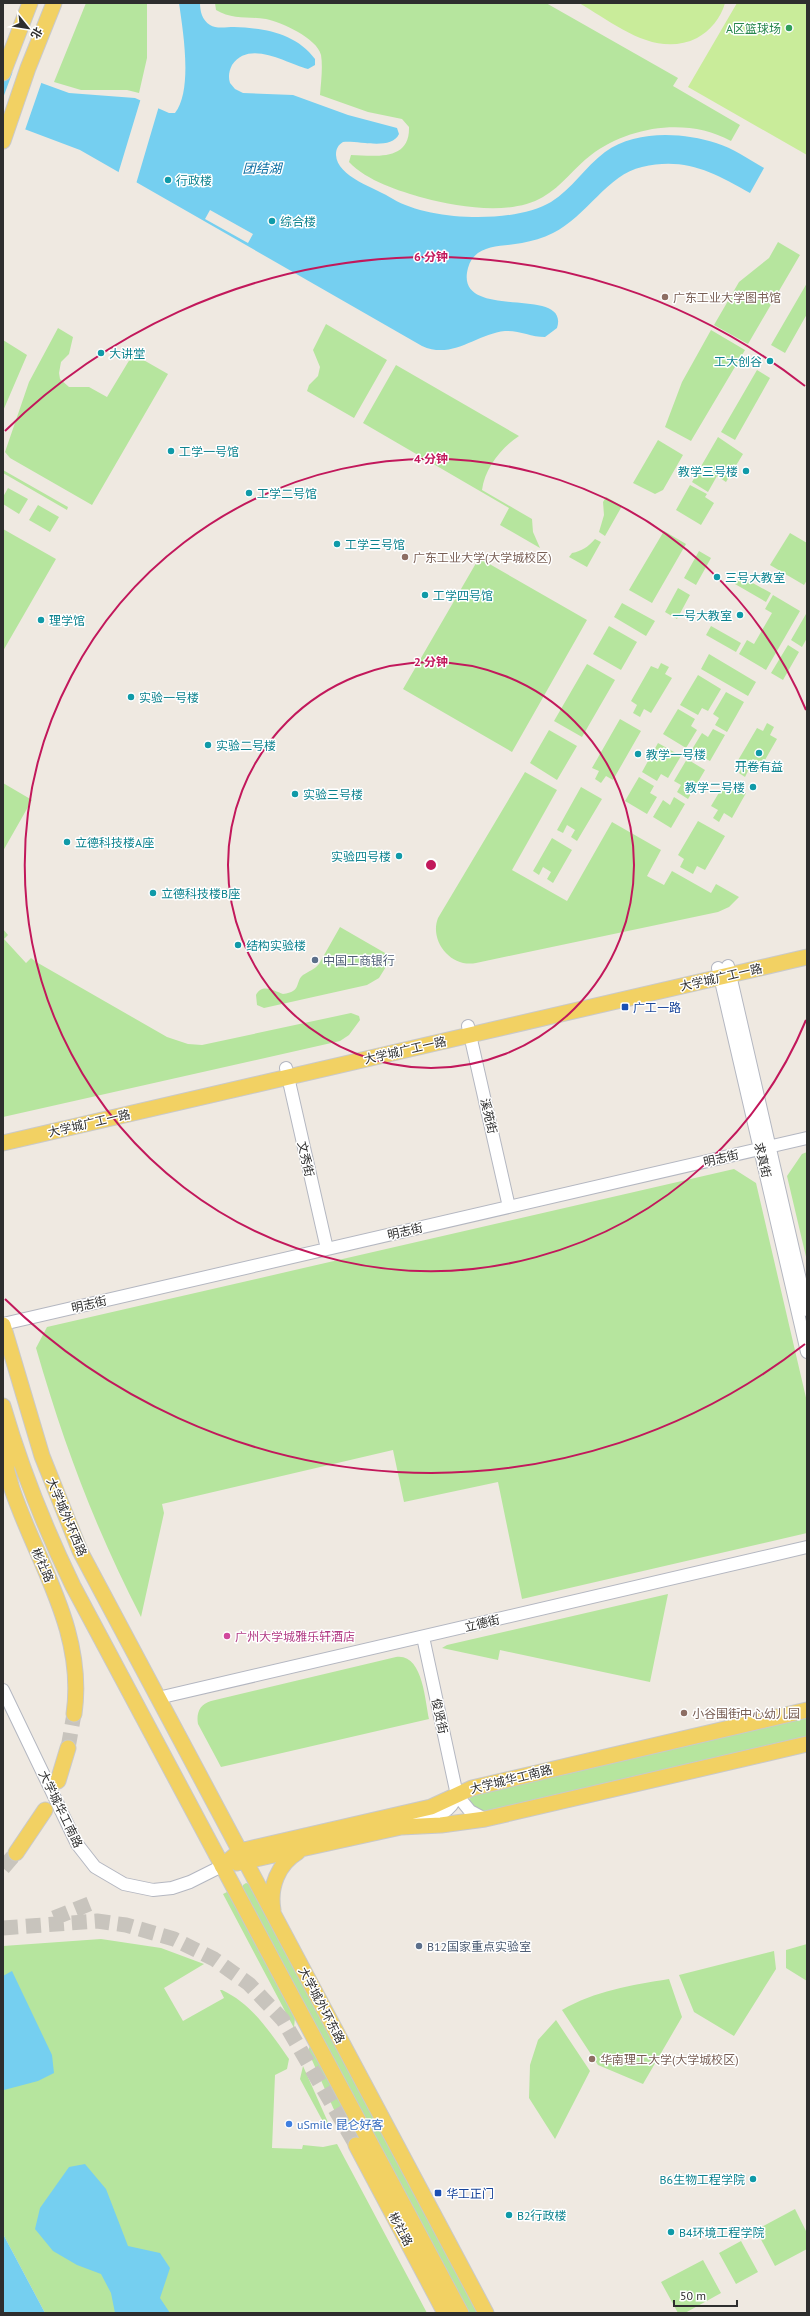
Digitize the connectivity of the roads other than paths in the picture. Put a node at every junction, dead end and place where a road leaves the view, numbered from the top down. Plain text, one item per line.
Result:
1 (30, 3) edge
2 (54, 3) edge
3 (3, 73) edge
4 (3, 141) edge
5 (807, 948) edge
6 (807, 958) edge
7 (724, 972) junction
8 (469, 1031) junction
9 (287, 1073) junction
10 (3, 1134) edge
11 (807, 1138) edge
12 (3, 1143) edge
13 (765, 1148) junction
14 (509, 1207) junction
15 (327, 1249) junction
16 (804, 1315) edge
17 (3, 1324) edge
18 (807, 1352) edge
19 (5, 1411) edge
20 (807, 1547) edge
21 (422, 1637) junction
22 (3, 1690) edge
23 (158, 1698) junction
24 (136, 1707) joint
25 (807, 1710) edge
26 (74, 1714) tunnel mouth
27 (807, 1744) edge
28 (68, 1748) tunnel mouth
29 (58, 1781) dead end
30 (457, 1795) junction
31 (45, 1810) dead end
32 (485, 1819) junction
33 (401, 1827) junction
34 (308, 1848) junction
35 (16, 1853) tunnel mouth
36 (243, 1856) junction
37 (222, 1866) junction
38 (275, 1917) junction
39 (356, 2145) tunnel mouth
40 (445, 2313) edge
41 (461, 2313) edge
42 (486, 2313) edge

1 - 3 main road
2 - 4 main road
5 - 7 main road, 大学城广工一路
6 - 7 main road, 大学城广工一路
7 - 8 main road, 大学城广工一路
7 - 13 street, 求真街
8 - 9 main road, 大学城广工一路
8 - 14 street, 溪苑街
9 - 10 main road, 大学城广工一路
9 - 12 main road, 大学城广工一路
9 - 15 street, 文秀街
11 - 13 street, 明志街
13 - 14 street, 明志街
13 - 16 street, 求真街
14 - 15 street, 明志街
15 - 17 street, 明志街
16 - 18 street, 求真街
17 - 23 main road, 大学城外环西路
19 - 24 main road, 大学城外环西路
19 - 26 main road, 彬社路
20 - 21 street, 立德街
21 - 23 street, 立德街
21 - 30 street, 俊贤街
22 - 37 street, 大学城华工南路
23 - 36 main road, 大学城外环东路
24 - 37 main road, 大学城外环东路
25 - 30 main road, 大学城华工南路
27 - 32 main road, 大学城华工南路
28 - 29 main road
30 - 32 street, 俊贤街
30 - 33 street
30 - 36 main road, 大学城华工南路
31 - 35 main road
32 - 33 main road, 大学城华工南路
33 - 34 main road, 大学城华工南路
34 - 36 main road, 大学城华工南路
34 - 38 main road
36 - 37 main road, 大学城华工南路
36 - 38 main road, 大学城外环东路
37 - 41 main road, 大学城外环东路
38 - 42 main road, 大学城外环东路
39 - 40 main road, 彬社路

